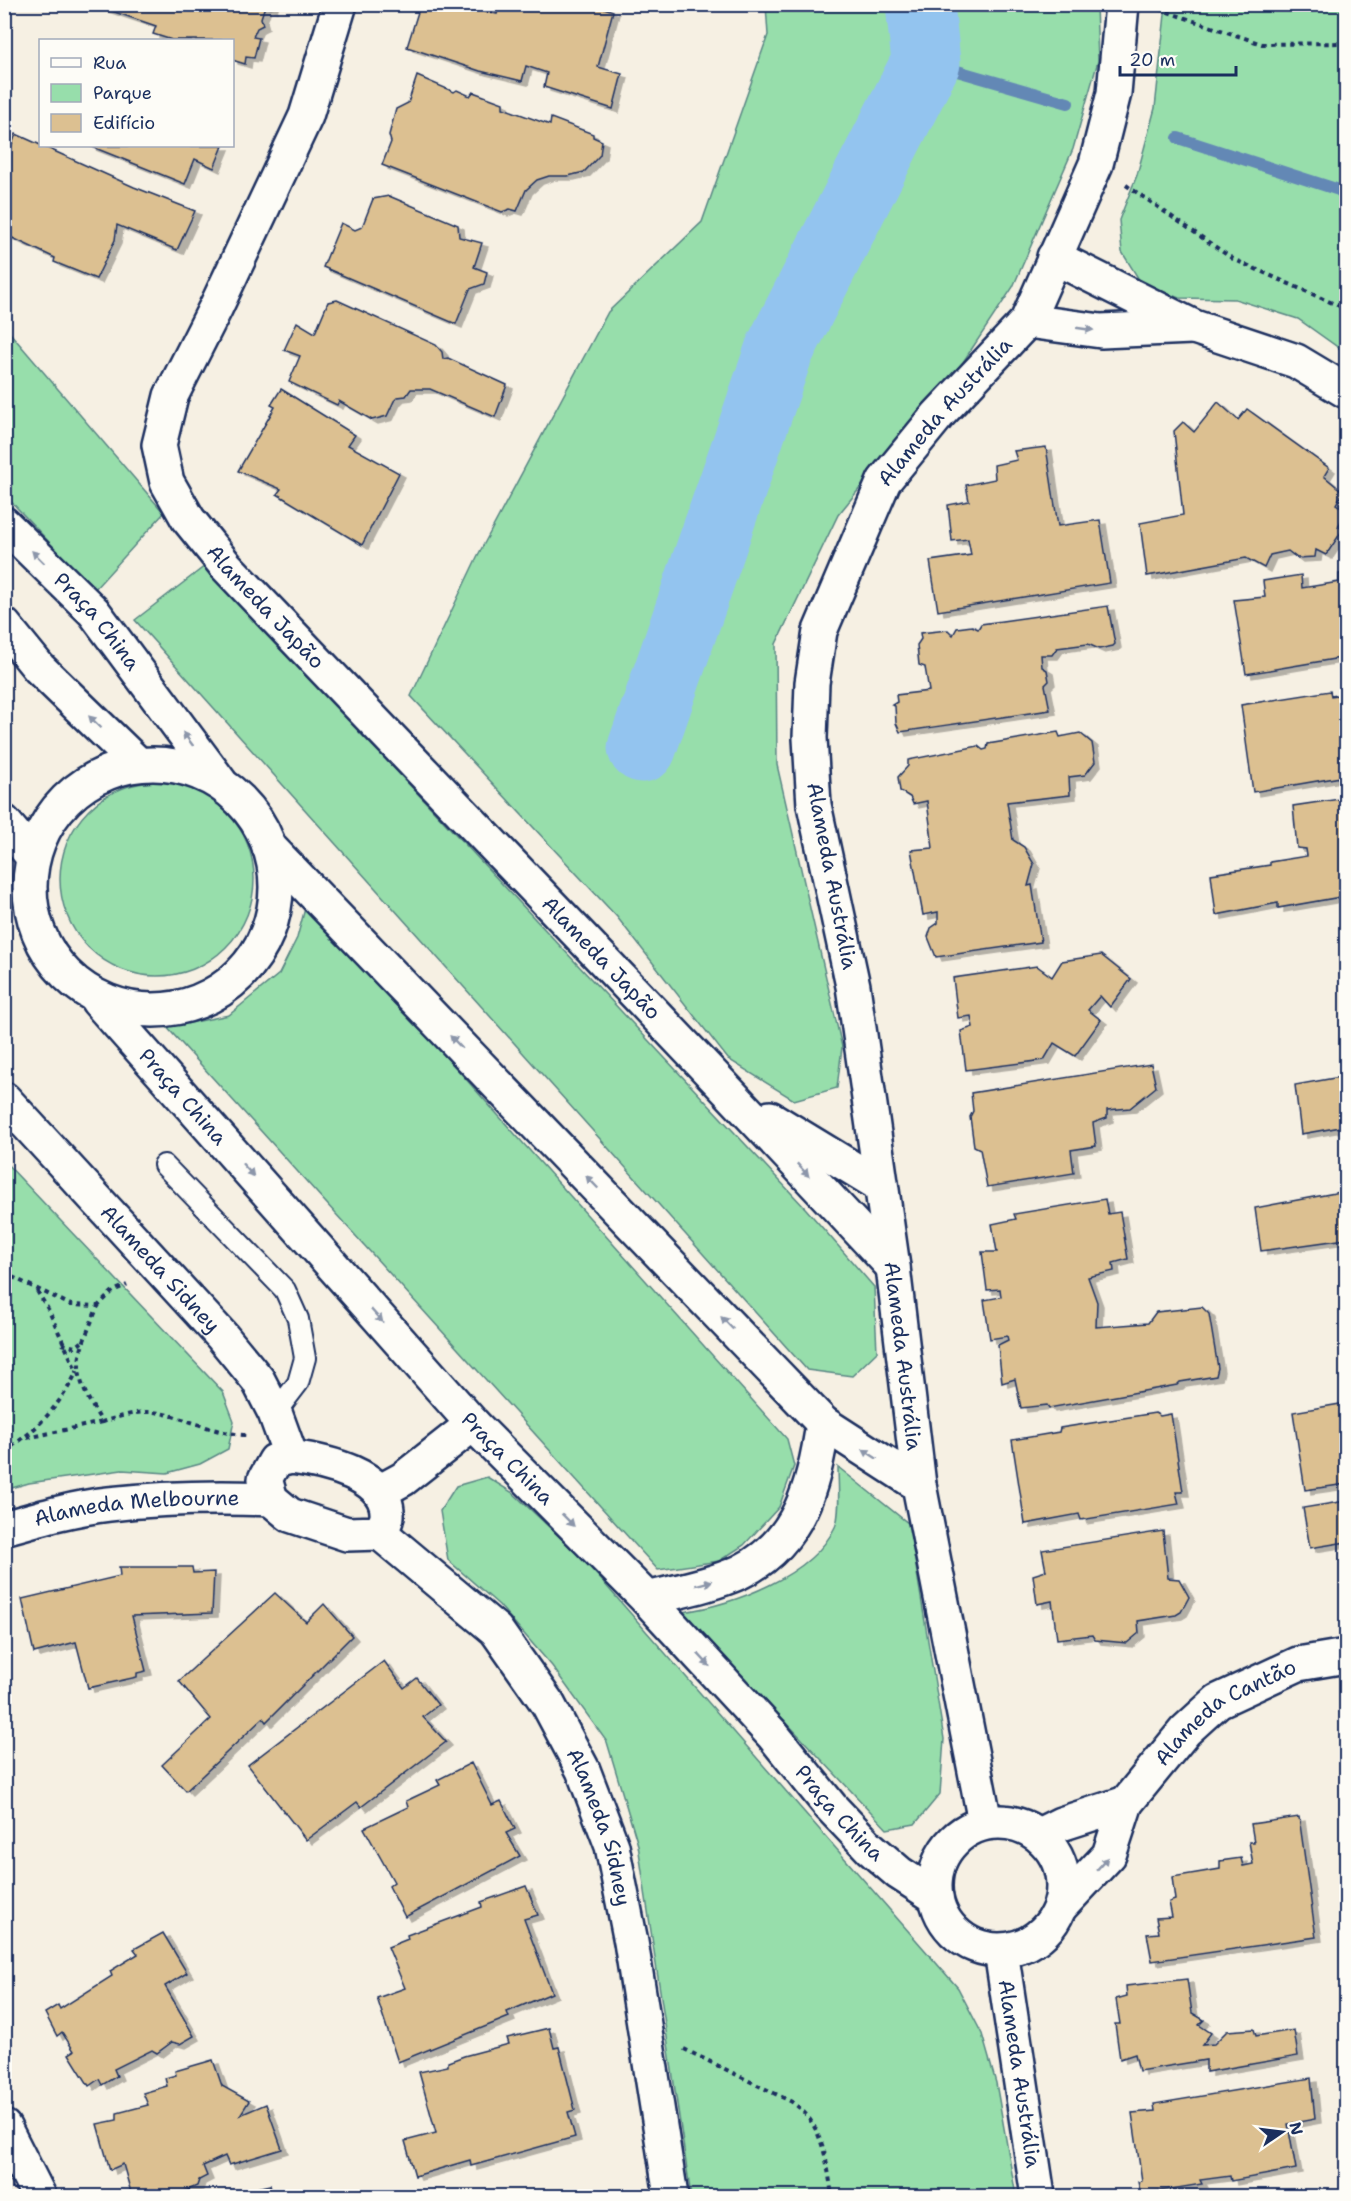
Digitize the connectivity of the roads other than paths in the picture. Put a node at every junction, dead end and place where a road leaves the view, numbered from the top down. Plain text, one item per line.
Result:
1 (340, 4) edge
2 (1122, 4) edge
3 (1054, 257) junction
4 (1027, 321) junction
5 (1194, 327) junction
6 (1347, 391) edge
7 (4, 524) edge
8 (4, 625) edge
9 (137, 763) junction
10 (223, 786) junction
11 (4, 822) edge
12 (269, 847) junction
13 (33, 857) junction
14 (4, 901) edge
15 (34, 924) junction
16 (98, 1001) junction
17 (735, 1096) junction
18 (4, 1099) edge
19 (164, 1165) dead end
20 (880, 1185) junction
21 (893, 1267) junction
22 (275, 1413) junction
23 (824, 1423) junction
24 (473, 1424) junction
25 (291, 1457) junction
26 (919, 1485) junction
27 (381, 1491) junction
28 (271, 1499) junction
29 (4, 1528) edge
30 (380, 1533) junction
31 (647, 1599) junction
32 (1347, 1656) edge
33 (1126, 1803) junction
34 (985, 1822) junction
35 (1039, 1835) junction
36 (936, 1897) junction
37 (1061, 1906) junction
38 (1001, 1951) junction
39 (4, 2127) edge
40 (39, 2196) edge
41 (671, 2196) edge
42 (1038, 2196) edge

1 - 17 street, Alameda Japão
2 - 3 street, Alameda Austrália
3 - 4 street, Alameda Austrália
3 - 5 street
4 -> 5 street
4 - 20 street, Alameda Austrália
5 - 6 street
10 -> 7 street, Praça China
9 -> 8 street
9 - 10 street, Praça China
9 - 13 street, Praça China
10 - 12 street, Praça China
11 - 13 street
12 - 16 street, Praça China
23 -> 12 street, Praça China
13 - 15 street, Praça China
14 - 15 street, Praça China
15 - 16 street, Praça China
16 -> 24 street, Praça China
17 - 20 street, Alameda Japão
17 -> 21 street, Alameda Japão
18 - 22 street, Alameda Sidney
19 - 22 lane
20 - 21 street, Alameda Austrália
21 - 26 street, Alameda Austrália
22 - 25 street, Alameda Sidney
26 -> 23 street, Praça China
31 -> 23 street
24 - 27 street
24 -> 31 street, Praça China
25 - 27 street
25 - 28 street
26 - 34 street, Alameda Austrália
27 - 30 street
28 - 29 street, Alameda Melbourne
28 - 30 street
30 - 41 street, Alameda Sidney
31 -> 36 street, Praça China
32 - 33 street, Alameda Cantão
33 - 35 street
37 -> 33 street, Alameda Cantão
34 - 35 street
34 - 36 street
35 - 37 street
36 - 38 street
37 - 38 street
38 - 42 street, Alameda Austrália
39 - 40 street

